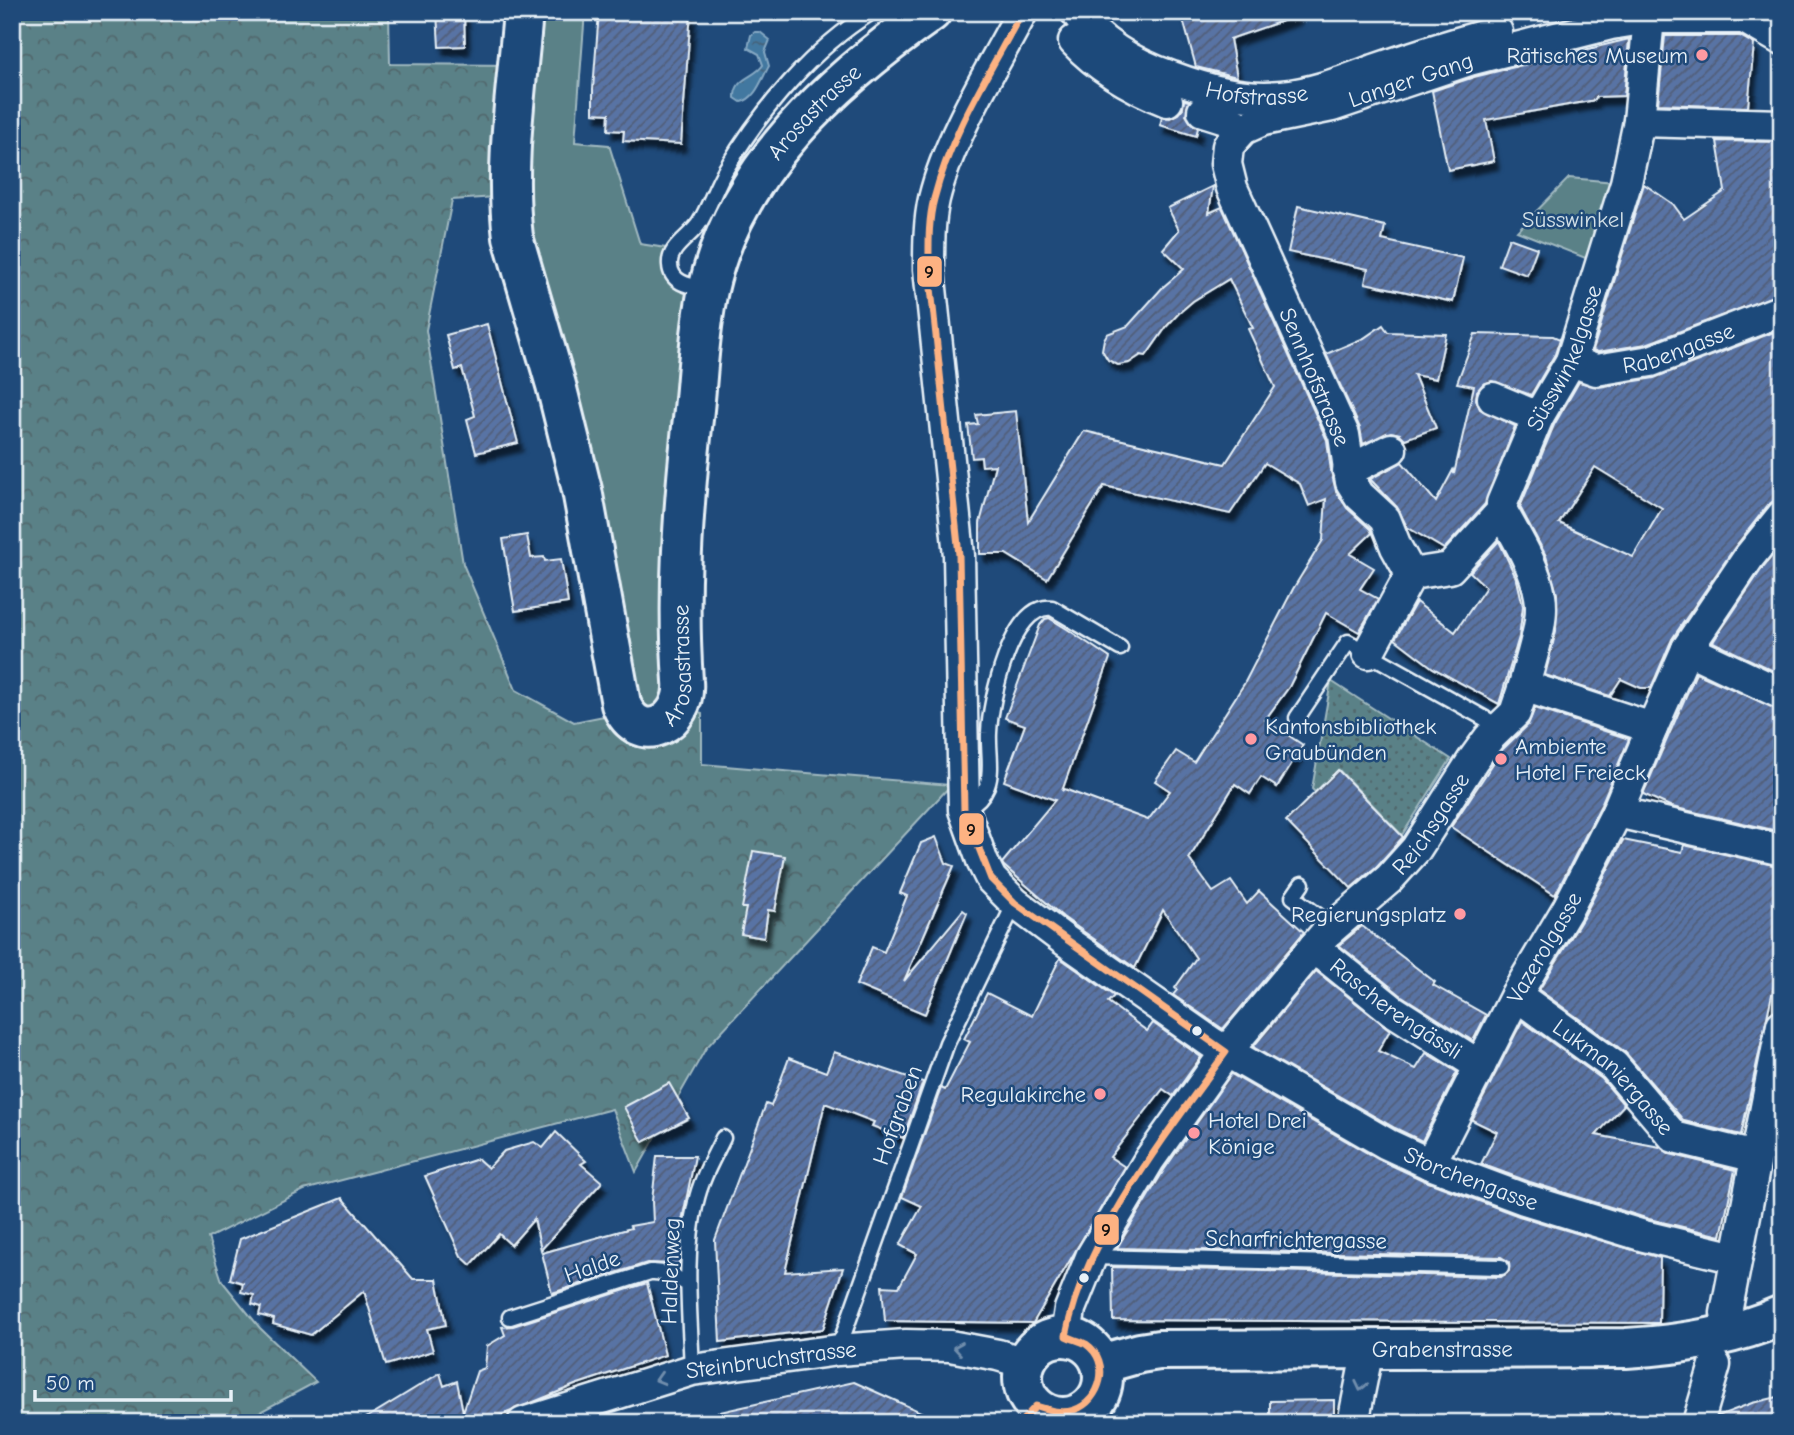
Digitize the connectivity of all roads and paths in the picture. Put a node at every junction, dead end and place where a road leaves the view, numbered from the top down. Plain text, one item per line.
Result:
1 (523, 12) edge
2 (872, 12) edge
3 (931, 12) edge
4 (1022, 12) edge
5 (1575, 12) edge
6 (1741, 15) edge
7 (1067, 18) edge
8 (1649, 18) junction
9 (1782, 40) edge
10 (1167, 101) dead end
11 (1203, 111) dead end
12 (1639, 121) junction
13 (1782, 125) edge
14 (1243, 129) junction
15 (708, 290) junction
16 (1782, 310) edge
17 (1571, 361) junction
18 (1493, 398) dead end
19 (1538, 417) junction
20 (1391, 449) dead end
21 (1348, 471) junction
22 (1502, 512) junction
23 (1782, 516) edge
24 (1411, 574) junction
25 (1121, 648) dead end
26 (1687, 649) junction
27 (1368, 653) junction
28 (1782, 694) edge
29 (1513, 709) junction
30 (1297, 718) dead end
31 (1652, 728) junction
32 (964, 810) junction
33 (1617, 811) junction
34 (1782, 850) edge
35 (1302, 884) dead end
36 (1015, 903) junction
37 (1323, 937) junction
38 (1516, 995) junction
39 (1782, 1025) edge
40 (1226, 1052) junction
41 (1480, 1066) junction
42 (723, 1138) dead end
43 (1756, 1157) junction
44 (1430, 1164) junction
45 (1091, 1257) junction
46 (1736, 1258) junction
47 (1501, 1267) dead end
48 (688, 1284) junction
49 (1726, 1312) dead end
50 (1782, 1315) edge
51 (510, 1317) dead end
52 (1066, 1336) junction
53 (1368, 1349) junction
54 (838, 1350) junction
55 (1025, 1363) junction
56 (1101, 1364) junction
57 (1714, 1364) dead end
58 (692, 1370) junction
59 (1028, 1415) edge
60 (523, 1423) edge
61 (1353, 1423) edge
62 (1698, 1423) edge

1 - 15 main road, Arosastrasse
2 - 15 lane
3 - 15 main road, Arosastrasse
4 - 32 street, Storchengasse
5 - 7 street, Hofstrasse
6 - 8 street, Langer Gang
6 - 9 street
7 - 10 street
8 - 12 street, Süsswinkelgasse
8 - 14 street, Langer Gang
11 - 14 street
12 - 13 street
12 - 17 street, Süsswinkelgasse
14 - 21 street, Sennhofstrasse
16 - 17 street, Rabengasse
17 - 19 street, Süsswinkelgasse
18 - 19 street
19 - 22 street, Süsswinkelgasse
20 - 21 street
21 - 24 street, Sennhofstrasse
22 - 24 street
22 - 29 street
23 - 26 street
24 - 27 street
25 - 32 lane
26 - 28 street
26 - 31 street
27 - 29 lane
27 - 30 lane
29 - 31 street
29 - 37 street, Reichsgasse
31 - 33 street, Vazerolgasse
32 - 36 street, Storchengasse
33 - 34 street
33 - 38 street, Vazerolgasse
35 - 37 lane
36 - 40 street, Storchengasse
36 - 54 lane, Hofgraben
37 - 40 street, Reichsgasse
37 - 41 street, Rascherengässli
38 - 41 street, Vazerolgasse
38 - 43 street, Lukmaniergasse
39 - 43 street
40 - 44 street, Storchengasse
40 - 45 street, Reichsgasse
41 - 44 street, Vazerolgasse
42 - 48 lane, Haldenweg
43 - 46 street
44 - 46 street, Storchengasse
45 - 47 lane, Scharfrichtergasse
45 - 52 street, Reichsgasse
46 - 49 street
48 - 51 lane, Halde
48 - 58 lane, Haldenweg
50 - 53 main road, Grabenstrasse
52 - 55 main road
52 - 56 main road
53 - 56 main road, Grabenstrasse
53 -> 61 street
55 -> 54 street, Steinbruchstrasse
54 - 58 street, Steinbruchstrasse
55 - 59 main road
56 - 59 main road
57 - 62 street
58 -> 60 street, Steinbruchstrasse

